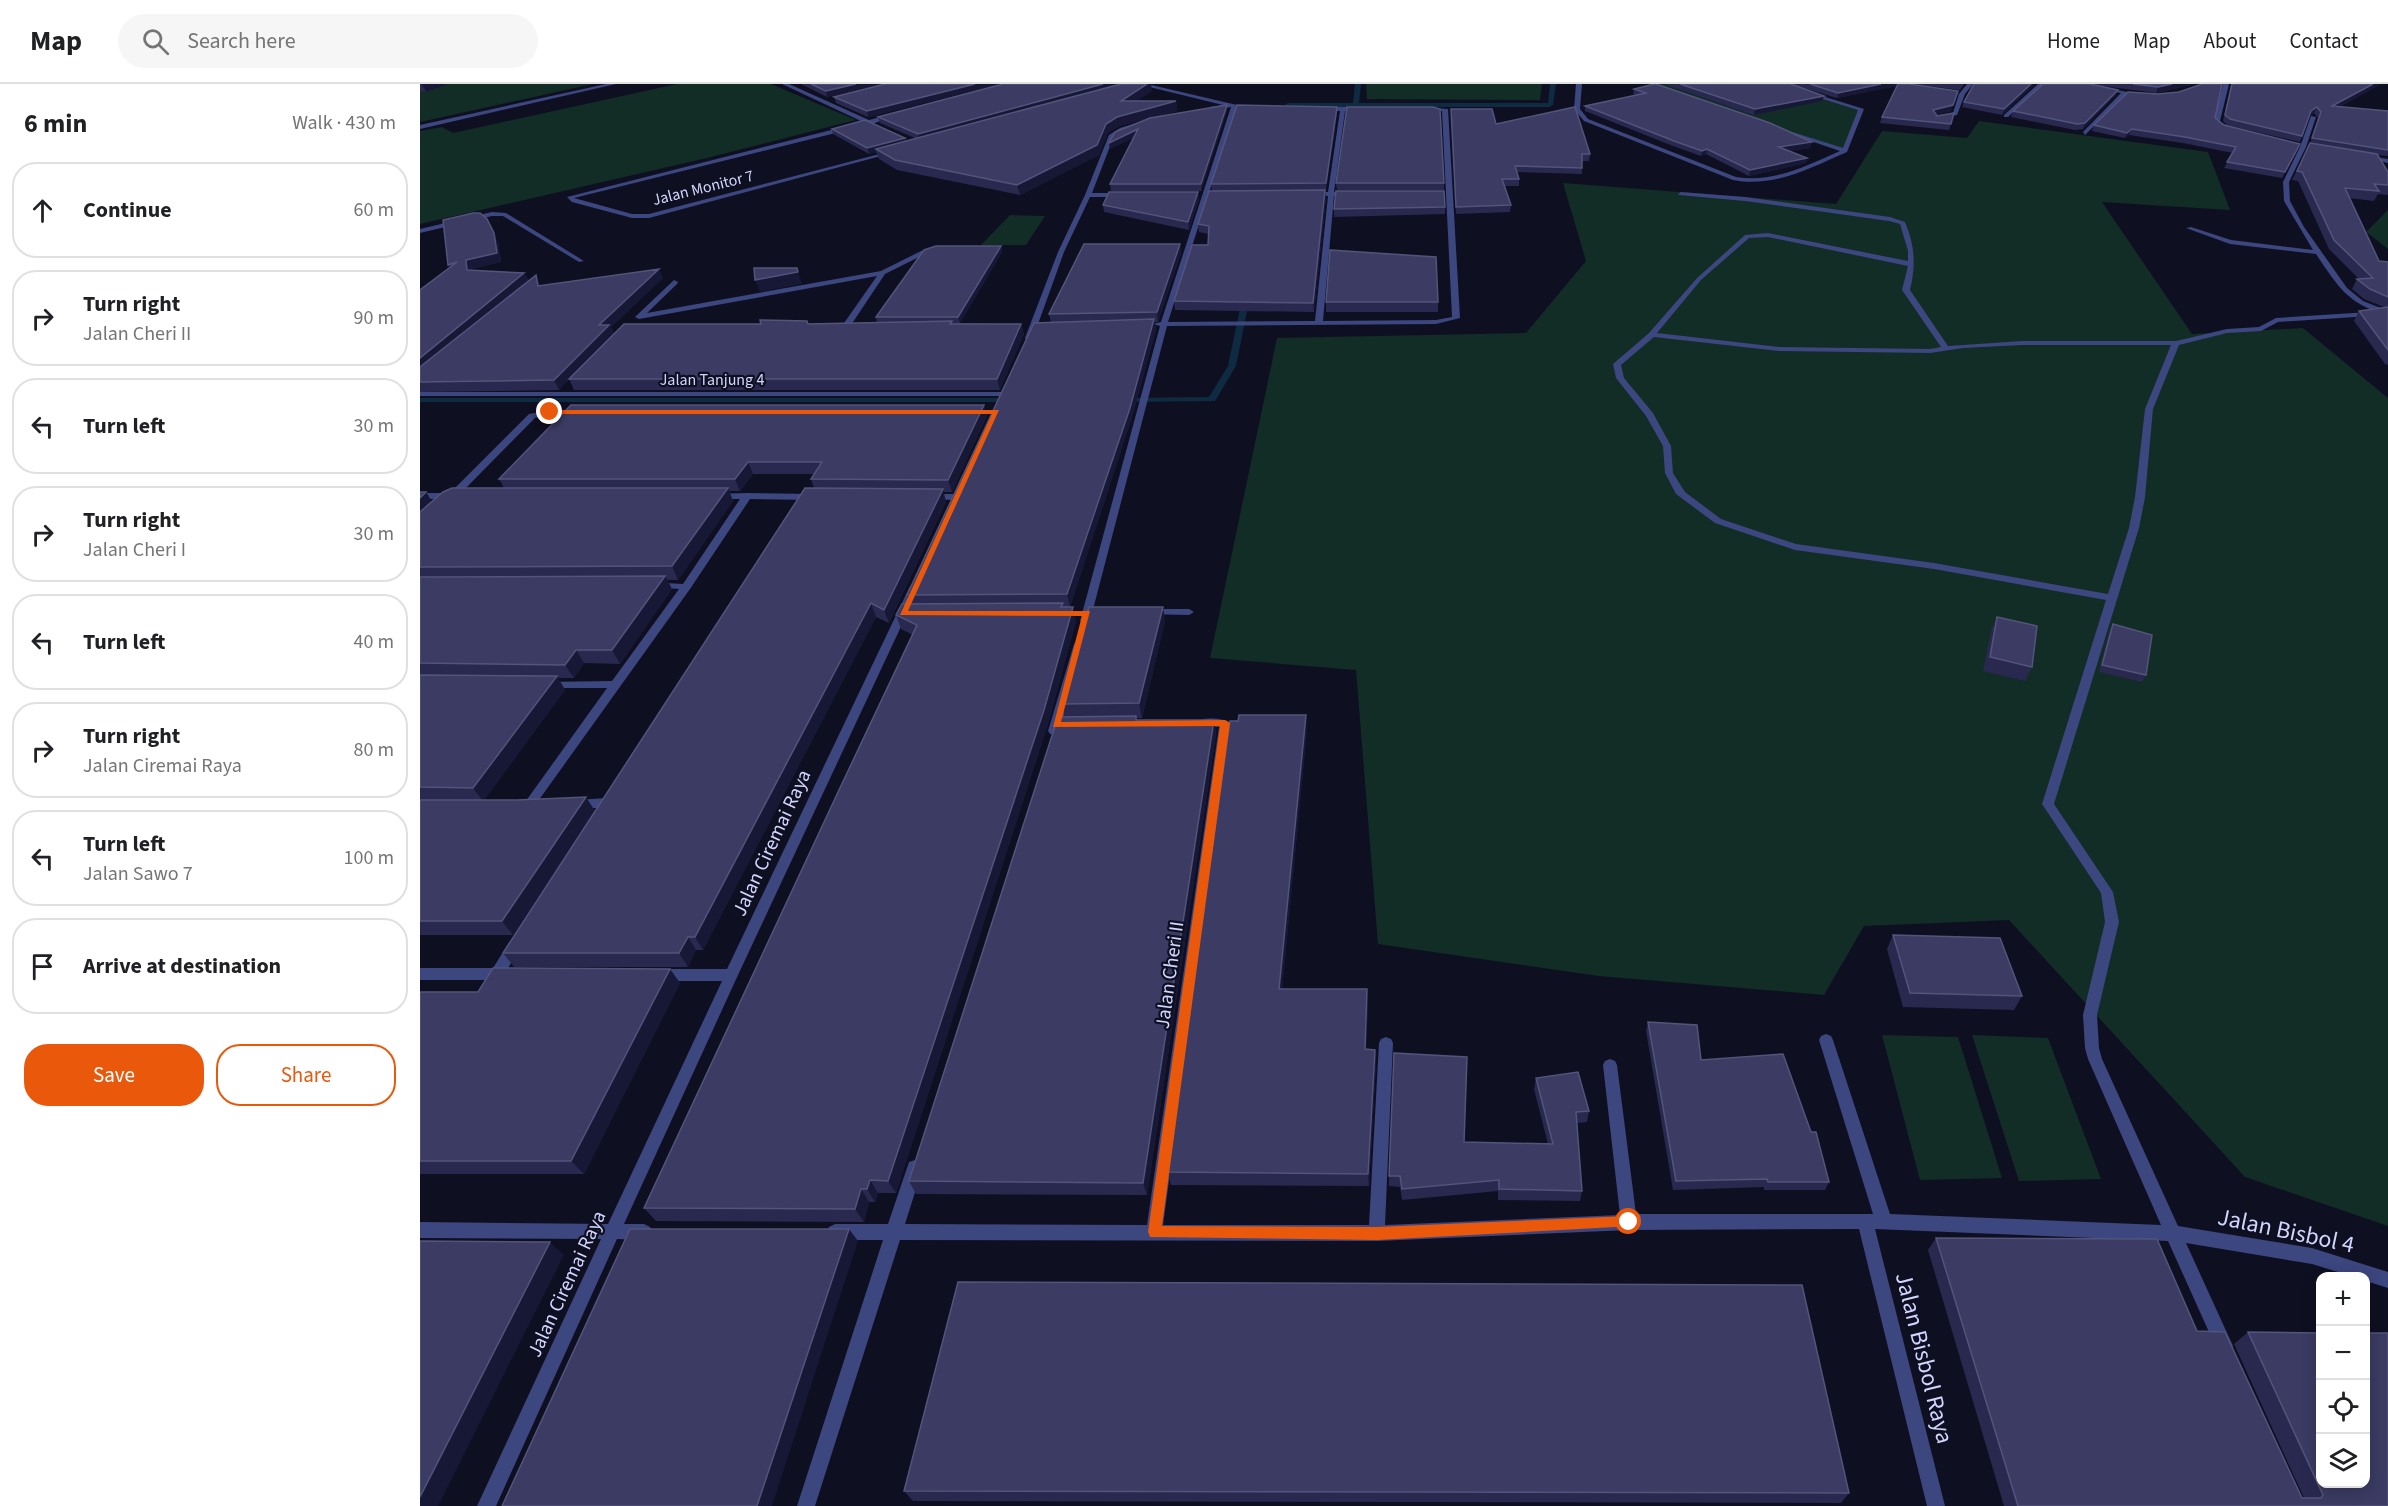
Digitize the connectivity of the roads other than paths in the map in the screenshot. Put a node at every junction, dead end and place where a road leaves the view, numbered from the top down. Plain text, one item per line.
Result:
1 (613, 84) edge
2 (785, 84) edge
3 (1140, 84) edge
4 (1579, 84) edge
5 (1778, 84) edge
6 (1970, 84) edge
7 (2041, 84) edge
8 (2075, 84) edge
9 (2226, 84) edge
10 (1129, 87) edge
11 (1952, 93) edge
12 (2124, 93) junction
13 (1962, 94) junction
14 (2147, 96) edge
15 (833, 99) edge
16 (823, 102) junction
17 (1234, 105) junction
18 (1244, 106) edge
19 (1311, 109) edge
20 (1342, 109) junction
21 (1365, 109) edge
22 (1411, 109) edge
23 (1198, 110) edge
24 (902, 113) edge
25 (2006, 116) edge
26 (2313, 117) edge
27 (1936, 118) edge
28 (868, 122) junction
29 (1145, 123) edge
30 (1769, 125) edge
31 (420, 127) edge
32 (878, 127) edge
33 (2235, 132) edge
34 (2085, 133) edge
35 (2292, 145) edge
36 (2303, 147) junction
37 (2314, 149) edge
38 (898, 151) edge
39 (1845, 152) junction
40 (2361, 157) edge
41 (2388, 161) edge
42 (1300, 194) edge
43 (1331, 194) junction
44 (1354, 194) edge
45 (1438, 194) edge
46 (1449, 194) junction
47 (1681, 194) dead end
48 (1088, 195) junction
49 (1136, 195) edge
50 (1194, 195) edge
51 (1206, 195) junction
52 (1218, 195) edge
53 (2189, 228) dead end
54 (420, 231) edge
55 (934, 250) edge
56 (2317, 252) junction
57 (581, 261) dead end
58 (1910, 264) junction
59 (883, 273) junction
60 (674, 282) dead end
61 (2386, 313) edge
62 (1319, 322) junction
63 (1153, 324) edge
64 (1164, 324) junction
65 (834, 326) edge
66 (846, 326) junction
67 (857, 327) edge
68 (1022, 327) edge
69 (1045, 327) edge
70 (1034, 328) junction
71 (1652, 335) junction
72 (2176, 343) junction
73 (1025, 346) edge
74 (1946, 349) junction
75 (1008, 384) edge
76 (568, 388) edge
77 (420, 394) edge
78 (1003, 395) junction
79 (560, 396) junction
80 (998, 408) edge
81 (585, 412) edge
82 (420, 496) edge
83 (451, 496) junction
84 (463, 496) edge
85 (700, 496) edge
86 (747, 496) junction
87 (825, 497) edge
88 (920, 497) edge
89 (956, 497) edge
90 (444, 504) edge
91 (922, 571) edge
92 (644, 584) edge
93 (686, 587) junction
94 (2111, 598) junction
95 (1189, 612) dead end
96 (1132, 613) edge
97 (535, 683) edge
98 (616, 685) junction
99 (1180, 723) edge
100 (1049, 748) edge
101 (609, 802) edge
102 (562, 805) edge
103 (527, 808) edge
104 (522, 936) edge
105 (420, 974) edge
106 (497, 974) junction
107 (520, 974) edge
108 (649, 975) edge
109 (731, 975) junction
110 (1826, 1040) dead end
111 (1386, 1043) dead end
112 (1610, 1065) dead end
113 (920, 1152) edge
114 (1865, 1221) junction
115 (1629, 1222) junction
116 (1884, 1222) junction
117 (420, 1230) edge
118 (614, 1232) junction
119 (660, 1232) edge
120 (824, 1232) edge
121 (894, 1232) junction
122 (1154, 1232) junction
123 (1377, 1233) junction
124 (2173, 1233) junction
125 (2388, 1281) edge
126 (2232, 1364) edge
127 (486, 1506) edge
128 (806, 1506) edge
129 (1936, 1506) edge

1 - 31 street
2 - 16 street
3 - 10 street
3 - 17 street
4 - 39 street
5 - 39 street
6 - 13 street
7 - 25 street
8 - 12 street
9 - 33 street
11 - 13 street
12 - 14 street
12 - 34 street
13 - 27 street
15 - 16 street
16 - 28 street
17 - 18 street
17 - 23 street
17 - 51 street
19 - 20 street
20 - 21 street
20 - 43 street
22 - 46 street
24 - 28 street
26 - 36 street
28 - 32 street
28 - 38 street, Jalan Monitor 7
29 - 48 street
30 - 39 street
35 - 36 street
36 - 37 street
36 - 56 street
40 - 41 street
42 - 43 street
43 - 44 street
43 - 62 street
45 - 46 street
46 - 62 street
47 - 58 street
48 - 49 street
48 - 70 street
50 - 51 street
51 - 52 street
51 - 64 street
53 - 56 street
54 - 57 street
55 - 59 street
56 - 61 street
58 - 71 street
58 - 74 street
59 - 60 street
59 - 66 street
61 - 72 street
62 - 64 street
63 - 64 street
64 - 100 street
65 - 66 street
66 - 67 street
68 - 70 street
69 - 70 street
70 - 73 street
71 - 74 street
71 - 94 street
72 - 74 street
72 - 94 street
75 - 78 street
76 - 79 street
77 - 79 street, Jalan Tanjung 4
78 - 79 street, Jalan Tanjung 4
78 - 80 street
81 - 83 street
82 - 83 street
83 - 84 street
83 - 90 street
85 - 86 street
86 - 87 street
86 - 93 street
88 - 89 street
91 - 109 street, Jalan Ciremai Raya
92 - 93 street
93 - 98 street
94 - 124 street
95 - 96 street
97 - 98 street
98 - 103 street
99 - 122 street, Jalan Cheri II
101 - 102 street
104 - 106 street
105 - 106 street
106 - 107 street
108 - 109 street
109 - 118 street, Jalan Ciremai Raya
110 - 116 street
111 - 123 street
112 - 115 street
113 - 121 street
114 - 115 street, Jalan Bisbol 4
114 - 116 street, Jalan Bisbol 4
114 - 129 street, Jalan Bisbol Raya
115 - 123 street, Jalan Bisbol 4
116 - 124 street, Jalan Bisbol 4
117 - 118 street
118 - 119 street
118 - 127 street, Jalan Ciremai Raya
120 - 121 street, Jalan Bisbol 4
121 - 122 street, Jalan Bisbol 4
121 - 128 street
122 - 123 street, Jalan Bisbol 4
124 - 125 street, Jalan Bisbol 4
124 - 126 street

